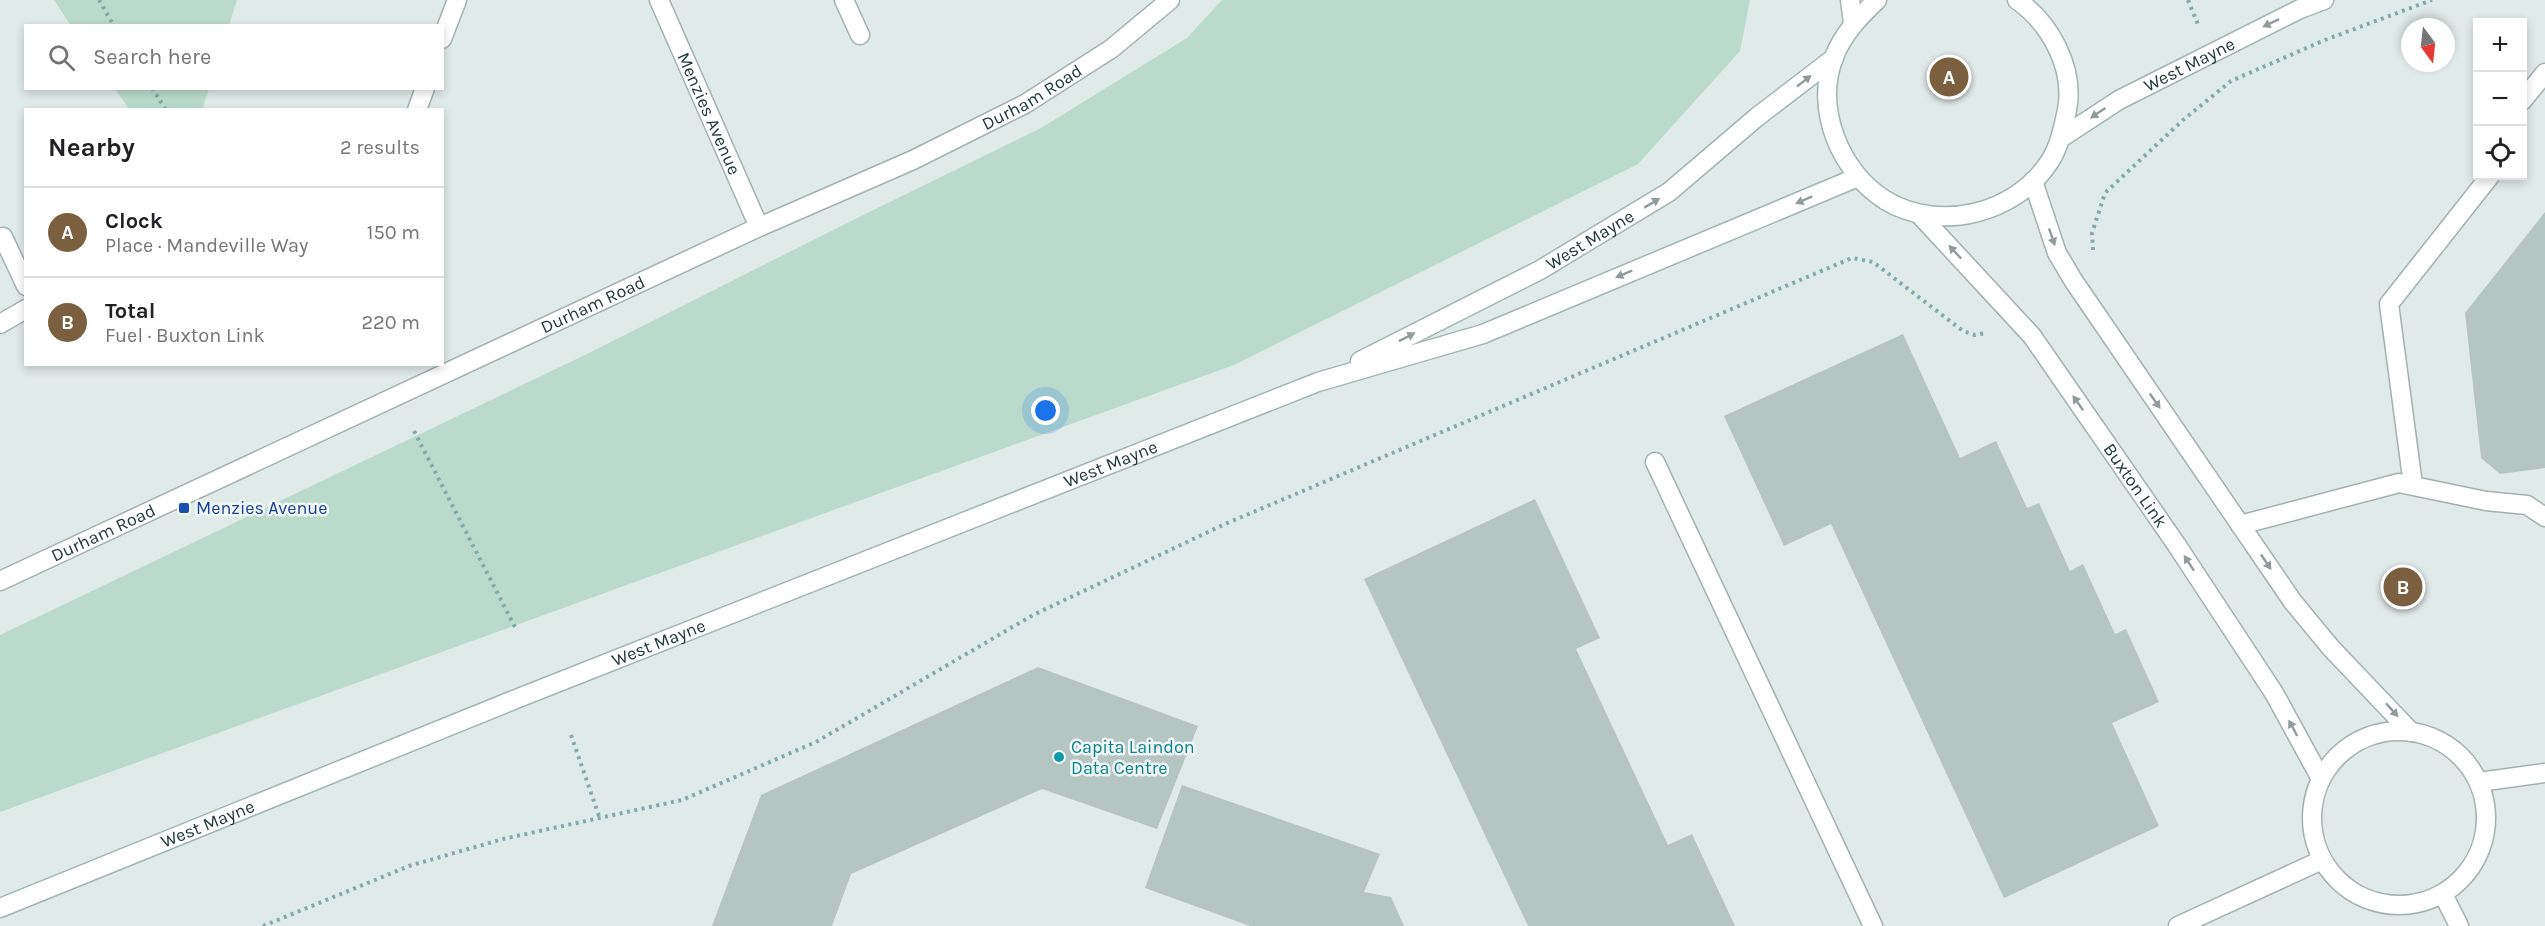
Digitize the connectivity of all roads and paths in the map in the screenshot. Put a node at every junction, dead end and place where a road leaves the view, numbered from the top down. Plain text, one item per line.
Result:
1 (99, 0) edge
2 (457, 0) edge
3 (659, 0) edge
4 (844, 0) edge
5 (1170, 0) edge
6 (1850, 0) edge
7 (1877, 0) edge
8 (2017, 0) edge
9 (2324, 0) edge
10 (2432, 0) edge
11 (1853, 23) junction
12 (113, 24) edge
13 (444, 34) edge
14 (860, 35) dead end
15 (1834, 58) junction
16 (2545, 73) edge
17 (153, 90) edge
18 (424, 90) edge
19 (2527, 96) edge
20 (165, 108) edge
21 (418, 108) edge
22 (2061, 138) junction
23 (1858, 177) junction
24 (2487, 180) edge
25 (2033, 181) junction
26 (1919, 214) junction
27 (759, 226) junction
28 (3, 237) dead end
29 (2093, 254) dead end
30 (24, 282) edge
31 (24, 310) edge
32 (0, 324) edge
33 (1988, 333) dead end
34 (1318, 382) junction
35 (414, 431) dead end
36 (1656, 462) dead end
37 (2413, 485) junction
38 (2545, 517) edge
39 (2240, 525) junction
40 (0, 581) edge
41 (516, 629) dead end
42 (2411, 732) junction
43 (571, 735) dead end
44 (2545, 773) edge
45 (2321, 780) junction
46 (2479, 782) junction
47 (599, 816) junction
48 (2322, 860) junction
49 (2443, 894) junction
50 (0, 908) edge
51 (263, 926) edge
52 (1873, 926) edge
53 (2178, 926) edge
54 (2459, 926) edge

1 - 12 path
2 - 13 street
3 - 27 street, Menzies Avenue
4 - 14 street
5 - 27 street, Durham Road
6 - 11 street
7 - 11 street
8 - 22 street
9 -> 22 street, West Mayne
10 - 29 path
11 - 15 street
15 - 23 street
34 -> 15 street, West Mayne
16 - 19 street
17 - 20 path
18 - 21 street
22 - 25 street
23 - 26 street
23 -> 34 street, West Mayne
24 - 37 street
25 - 26 street
25 -> 39 street
45 -> 26 street, Buxton Link
27 - 40 street, Durham Road
28 - 30 street
31 - 32 street
33 - 47 path
34 - 50 street, West Mayne
35 - 41 path
36 - 52 street
37 - 38 street
37 - 39 street
39 -> 42 street
42 - 45 street
42 - 46 street
43 - 47 path
44 - 46 street
45 - 48 street
46 - 49 street
47 - 51 path
48 - 49 street
48 - 53 street
49 - 54 street

